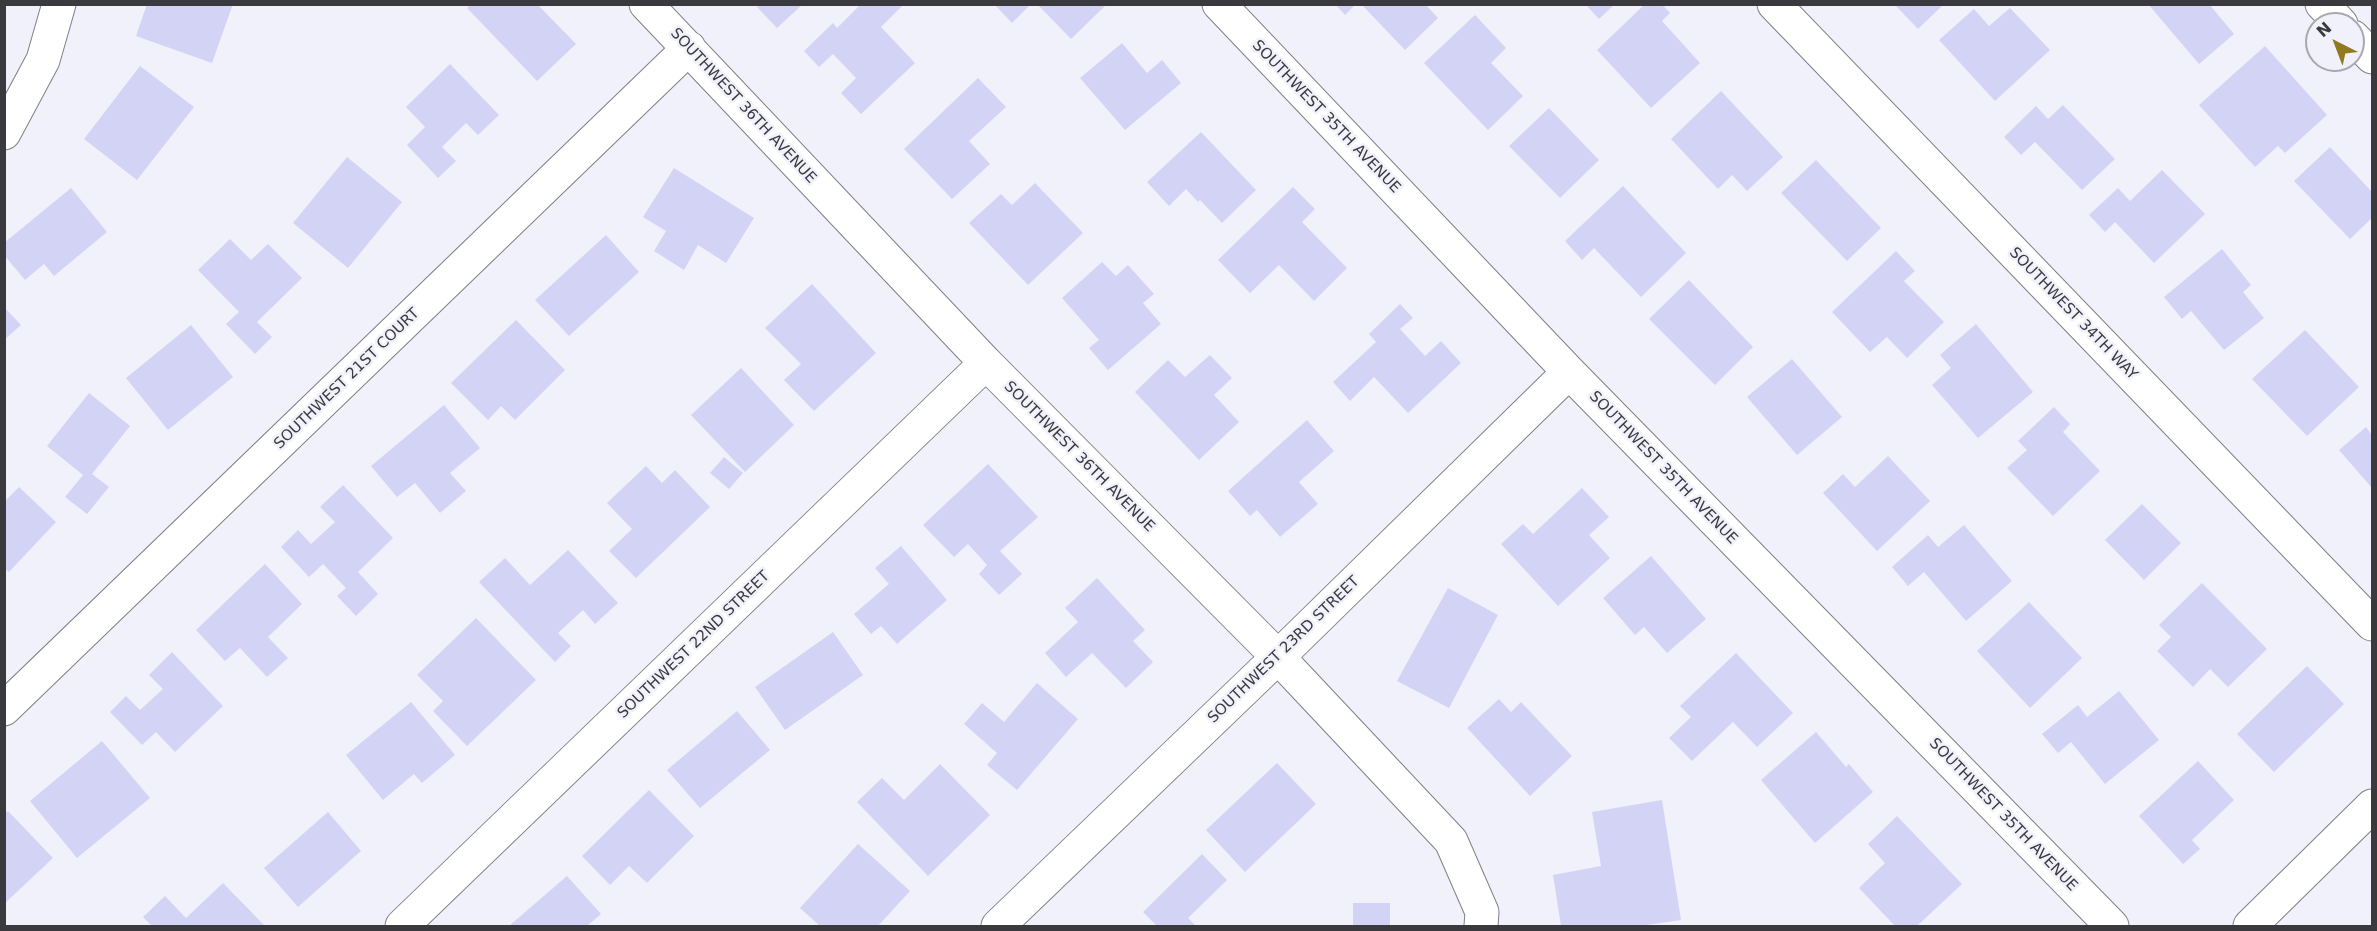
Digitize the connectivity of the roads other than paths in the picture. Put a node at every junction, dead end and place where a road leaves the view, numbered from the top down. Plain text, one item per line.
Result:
1 (59, 4) edge
2 (646, 4) edge
3 (1219, 4) edge
4 (1774, 4) edge
5 (688, 48) junction
6 (4, 133) edge
7 (986, 363) junction
8 (1569, 372) junction
9 (2373, 624) edge
10 (1278, 657) junction
11 (4, 709) edge
12 (2373, 806) edge
13 (402, 927) edge
14 (998, 927) edge
15 (1481, 927) edge
16 (2112, 927) edge
17 (2250, 927) edge

1 - 6 street
2 - 5 street, SOUTHWEST 36TH AVENUE
3 - 8 street, SOUTHWEST 35TH AVENUE
4 - 9 street, SOUTHWEST 34TH WAY
5 - 7 street, SOUTHWEST 36TH AVENUE
5 - 11 street, SOUTHWEST 21ST COURT
7 - 10 street, SOUTHWEST 36TH AVENUE
7 - 13 street, SOUTHWEST 22ND STREET
8 - 10 street, SOUTHWEST 23RD STREET
8 - 16 street, SOUTHWEST 35TH AVENUE
10 - 14 street, SOUTHWEST 23RD STREET
10 - 15 street, SOUTHWEST 36TH AVENUE
12 - 17 street

